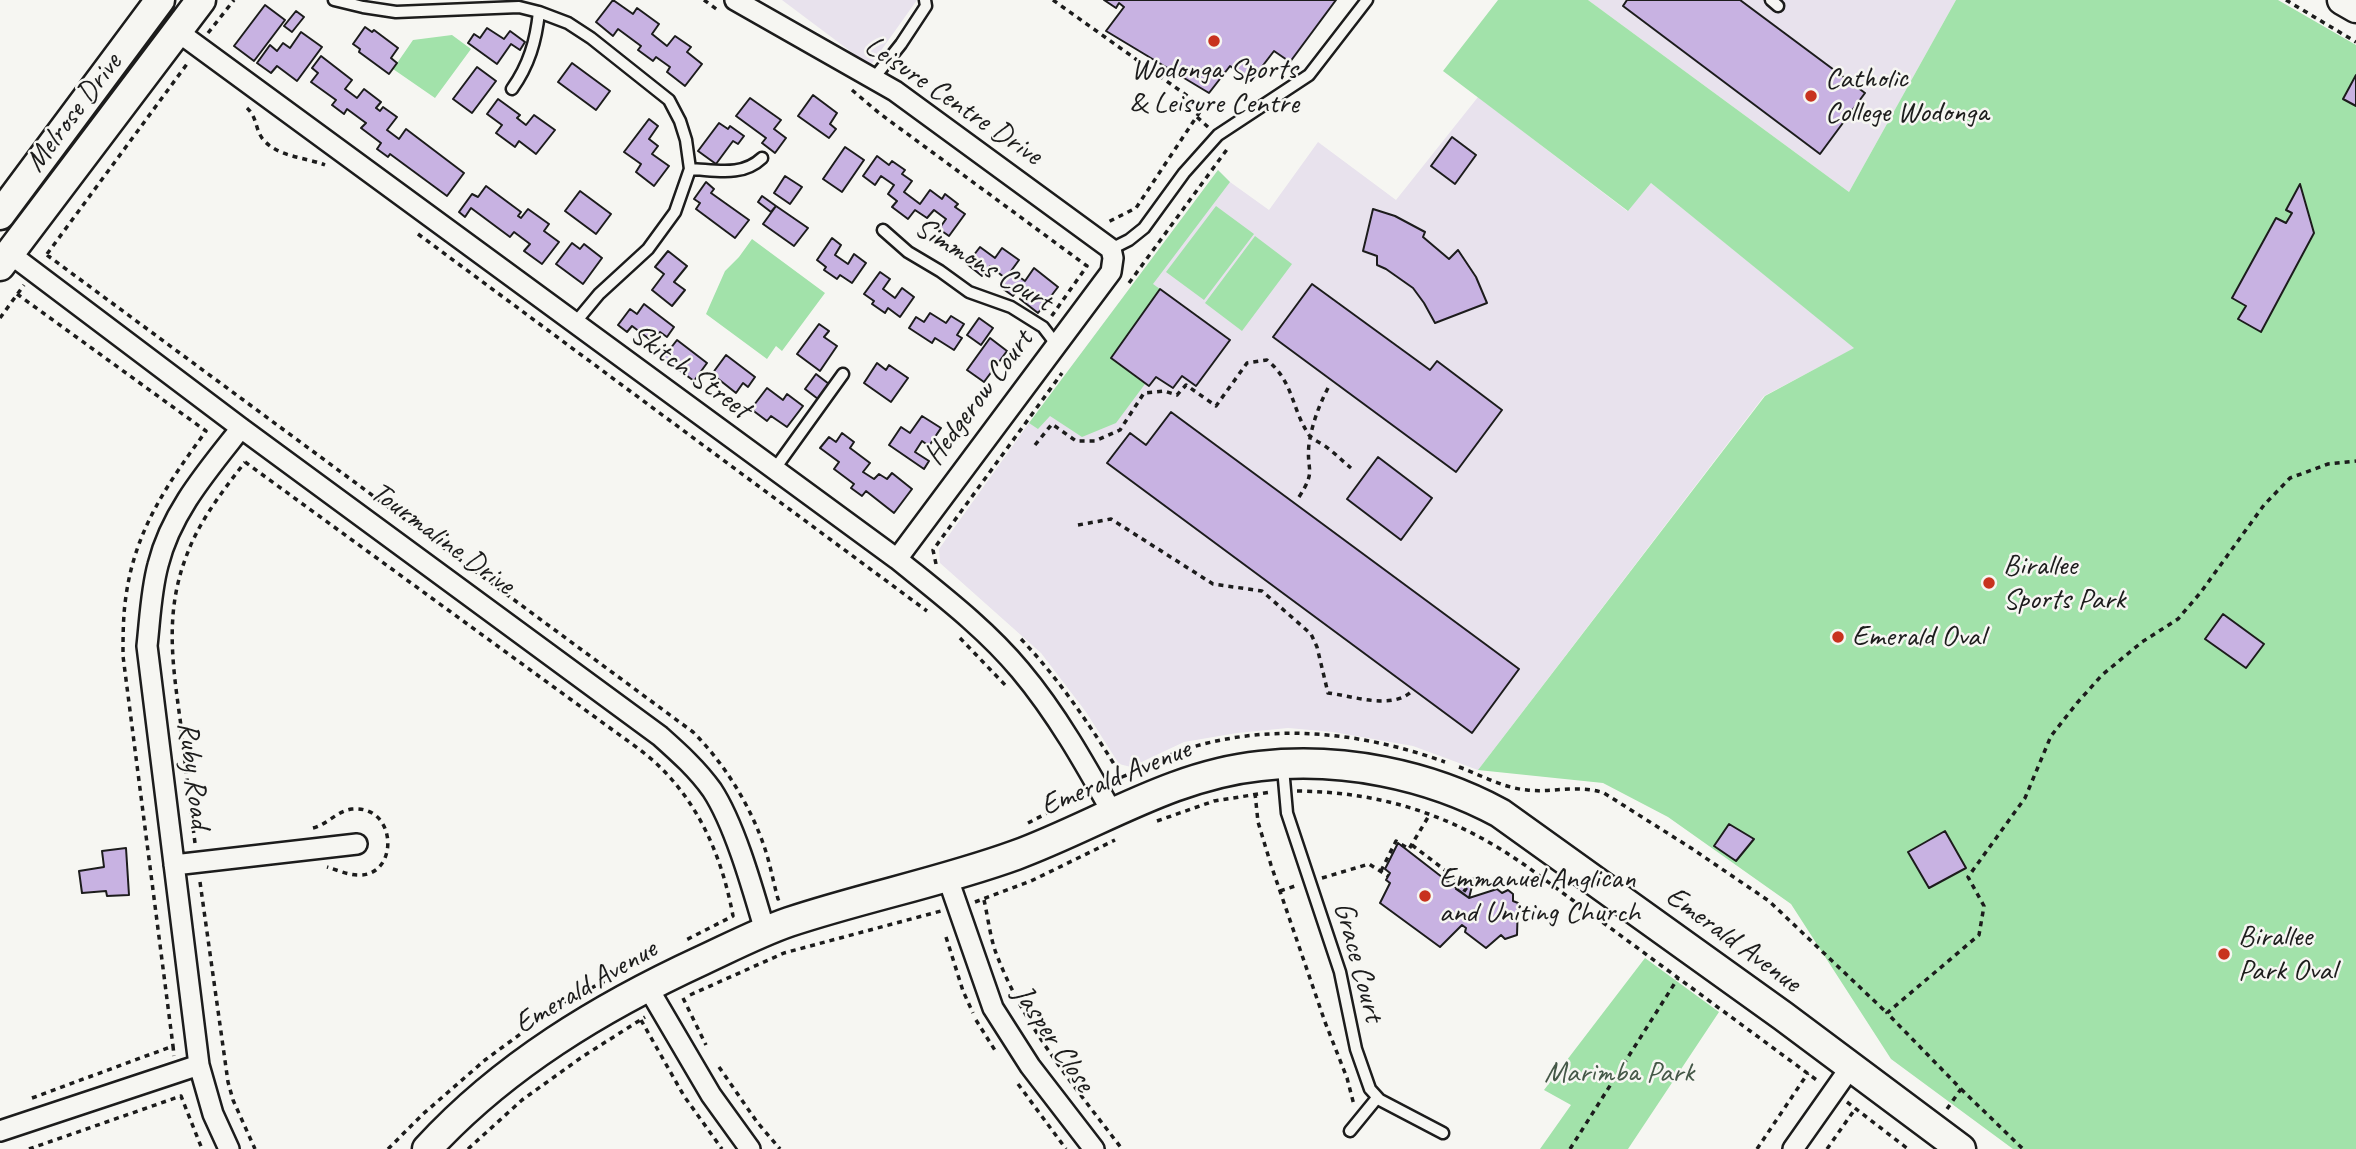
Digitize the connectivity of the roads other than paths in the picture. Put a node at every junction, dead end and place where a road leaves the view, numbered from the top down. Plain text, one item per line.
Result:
1 (160, 0) edge
2 (201, 0) edge
3 (334, 0) edge
4 (925, 0) edge
5 (1367, 0) edge
6 (2342, 0) edge
7 (363, 4) edge
8 (731, 8) edge
9 (2356, 8) edge
10 (539, 12) junction
11 (177, 31) junction
12 (874, 78) junction
13 (512, 89) dead end
14 (762, 158) dead end
15 (690, 169) junction
16 (0, 215) edge
17 (883, 230) dead end
18 (1111, 249) junction
19 (3, 255) edge
20 (574, 324) junction
21 (1056, 344) junction
22 (843, 374) dead end
23 (241, 428) junction
24 (774, 470) junction
25 (897, 559) junction
26 (1284, 778) junction
27 (1116, 826) junction
28 (357, 844) dead end
29 (174, 865) junction
30 (947, 876) junction
31 (765, 931) junction
32 (653, 997) junction
33 (199, 1065) junction
34 (1850, 1068) junction
35 (1377, 1098) junction
36 (0, 1131) edge
37 (1350, 1131) dead end
38 (1443, 1133) dead end
39 (229, 1149) edge
40 (427, 1149) edge
41 (750, 1149) edge
42 (1094, 1149) edge
43 (1793, 1149) edge
44 (1961, 1149) edge

1 - 16 street, Melrose Drive
2 - 11 street, Melrose Drive
3 - 7 lane
4 - 12 lane
5 - 18 lane
6 - 9 street
7 - 10 lane
8 - 12 street, Leisure Centre Drive
10 - 13 lane
10 - 15 lane
11 - 19 street, Melrose Drive
11 - 20 street, Skitch Street
12 - 18 street, Leisure Centre Drive
14 - 15 lane
15 - 20 lane
17 - 21 lane, Simmons Court
18 - 21 street, Hedgerow Court
19 - 23 street, Tourmaline Drive
20 - 24 street, Skitch Street
21 - 25 street, Hedgerow Court
22 - 24 lane
23 - 29 street, Ruby Road
23 - 31 street, Tourmaline Drive
24 - 25 street, Skitch Street
25 - 27 street, Skitch Street
26 - 27 street, Emerald Avenue
26 - 34 street, Emerald Avenue
26 - 35 lane, Grace Court
27 - 30 street, Emerald Avenue
28 - 29 street
29 - 33 street, Ruby Road
30 - 31 street, Emerald Avenue
30 - 42 street, Jasper Close
31 - 32 street, Emerald Avenue
32 - 40 street, Emerald Avenue
32 - 41 street
33 - 36 street
33 - 39 street, Ruby Road
34 - 43 street
34 - 44 street, Emerald Avenue
35 - 37 lane
35 - 38 lane

